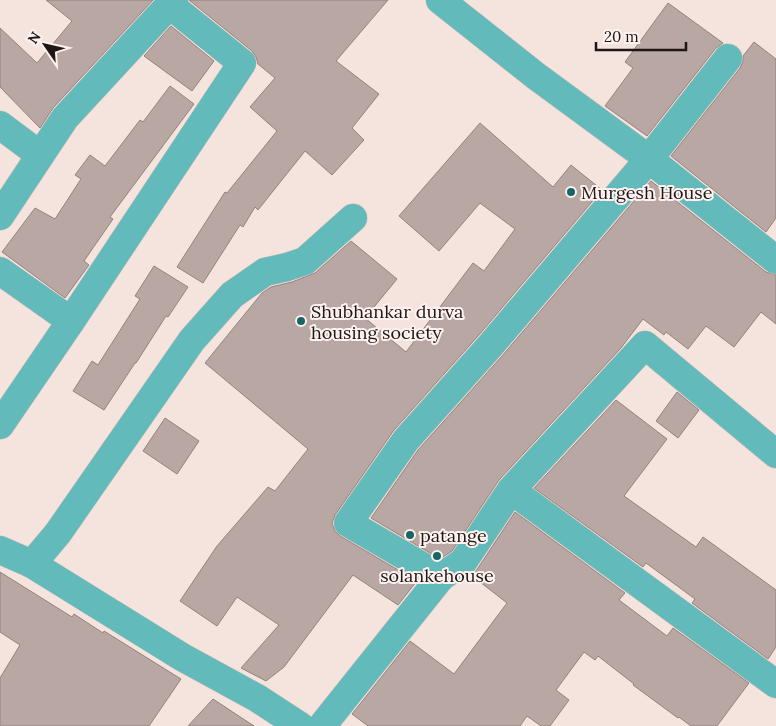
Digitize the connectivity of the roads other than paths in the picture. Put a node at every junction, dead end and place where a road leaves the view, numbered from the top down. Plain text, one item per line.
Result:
1 (440, 0) edge
2 (172, 2) edge
3 (728, 58) dead end
4 (0, 124) edge
5 (40, 155) junction
6 (649, 159) junction
7 (0, 216) edge
8 (353, 218) dead end
9 (772, 248) edge
10 (0, 271) edge
11 (71, 321) junction
12 (0, 426) edge
13 (776, 454) edge
14 (511, 490) junction
15 (0, 550) edge
16 (32, 564) junction
17 (441, 577) junction
18 (776, 684) edge
19 (300, 726) edge
20 (322, 726) edge

1 - 6 street
2 - 5 street
2 - 11 street
3 - 6 street
4 - 5 street
5 - 7 street
6 - 9 street
6 - 17 street
8 - 16 street
10 - 11 street
11 - 12 street
13 - 14 street
14 - 17 street
14 - 18 street
15 - 16 street
16 - 19 street
17 - 20 street

